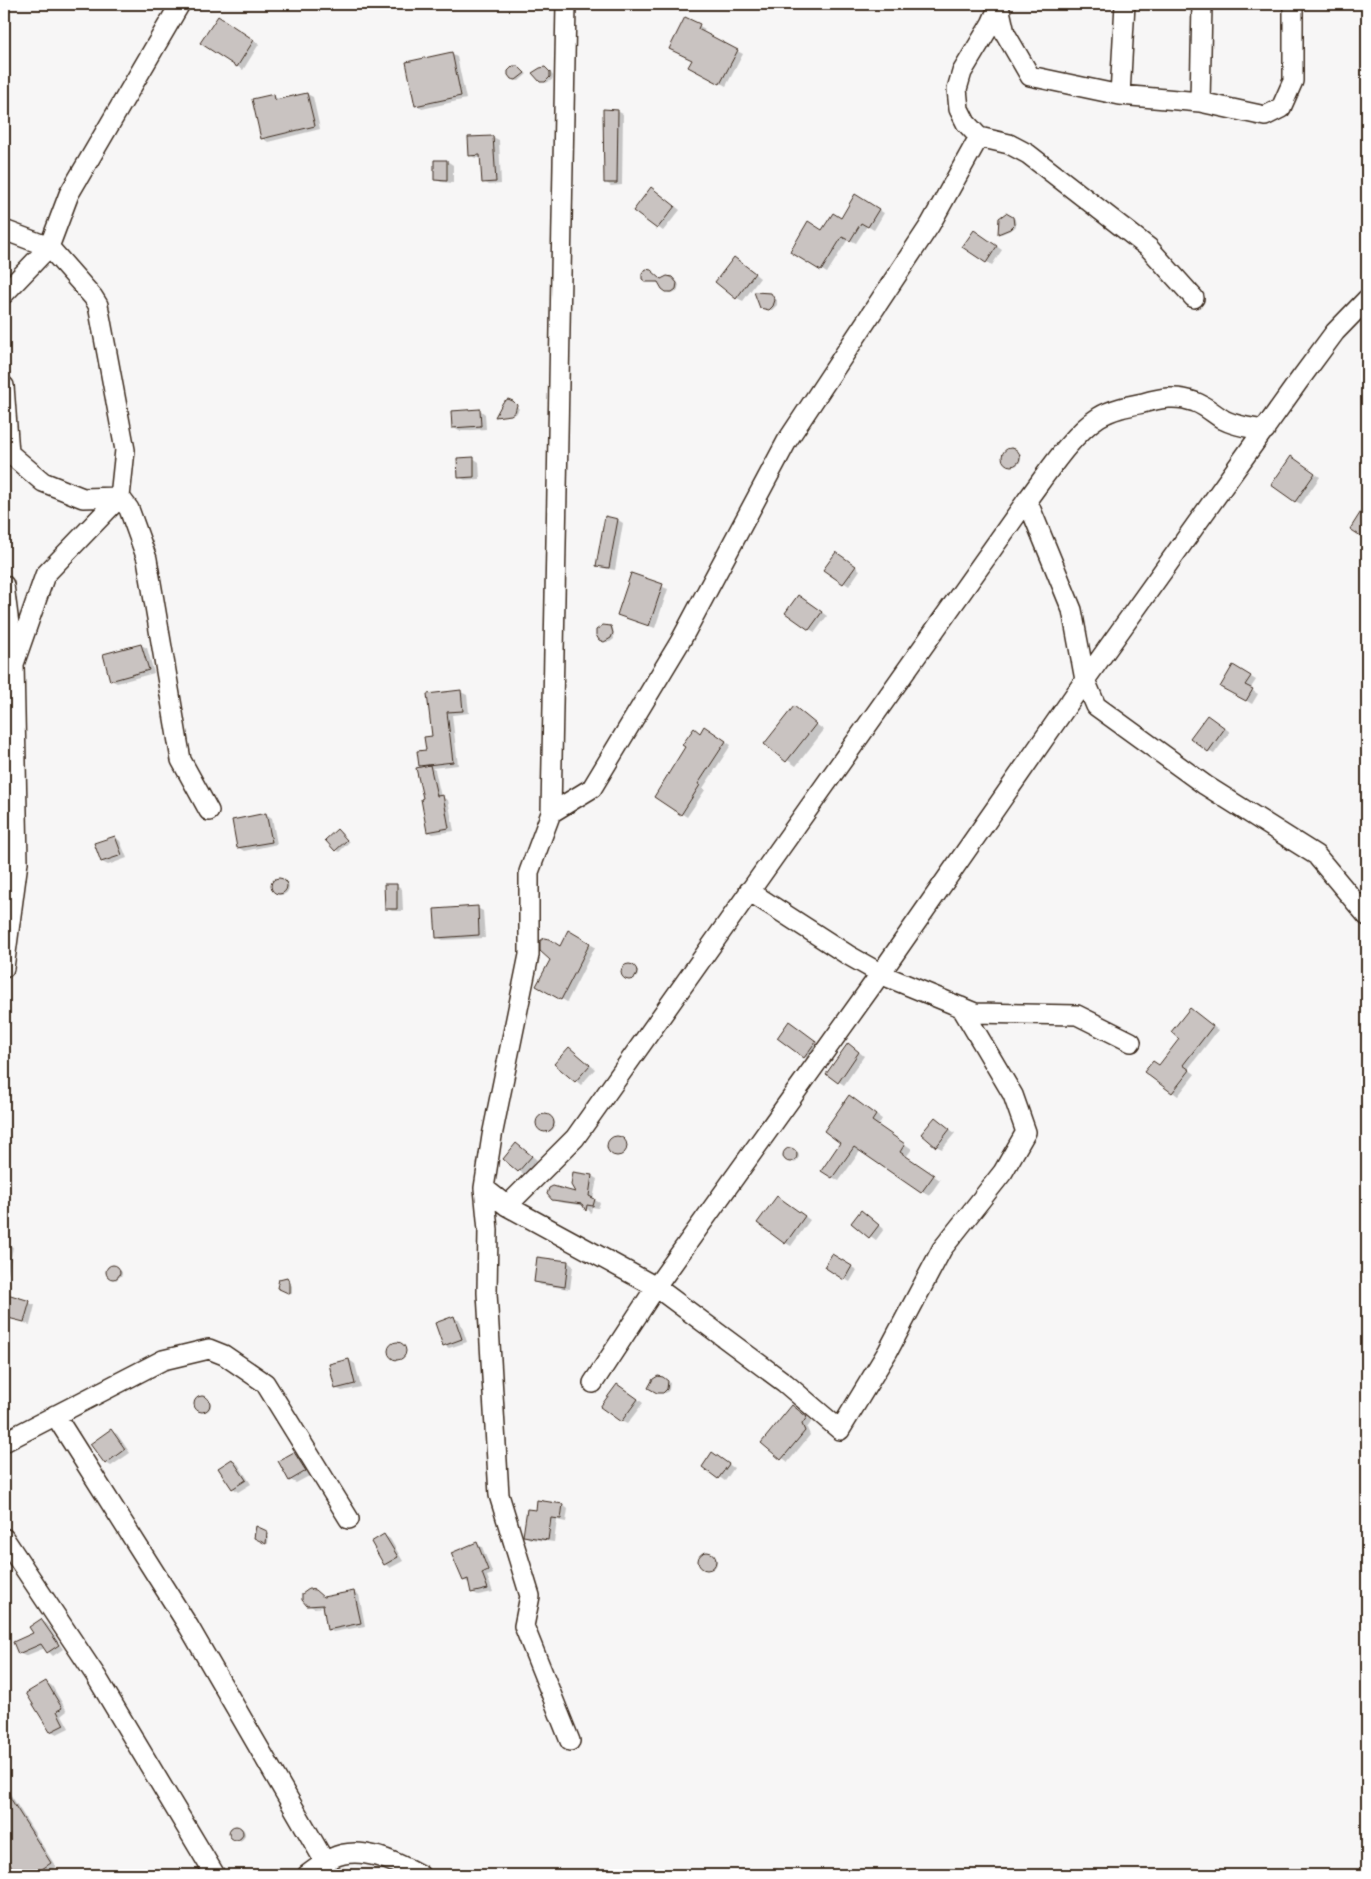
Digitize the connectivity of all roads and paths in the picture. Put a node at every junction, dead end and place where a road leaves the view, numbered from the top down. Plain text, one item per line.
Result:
1 (180, 4) edge
2 (566, 4) edge
3 (1125, 4) edge
4 (1202, 4) edge
5 (1293, 4) edge
6 (998, 5) edge
7 (1120, 95) junction
8 (1200, 102) junction
9 (979, 137) junction
10 (4, 230) edge
11 (49, 247) junction
12 (4, 294) edge
13 (1194, 298) dead end
14 (1367, 299) edge
15 (4, 386) edge
16 (1265, 430) junction
17 (6, 459) edge
18 (120, 497) junction
19 (1027, 500) junction
20 (4, 585) edge
21 (14, 664) junction
22 (1085, 680) junction
23 (209, 811) dead end
24 (551, 813) junction
25 (749, 892) junction
26 (1367, 916) edge
27 (4, 959) edge
28 (881, 973) junction
29 (961, 1007) junction
30 (1131, 1042) dead end
31 (484, 1188) junction
32 (507, 1206) junction
33 (656, 1287) junction
34 (593, 1382) dead end
35 (56, 1416) junction
36 (4, 1442) edge
37 (349, 1519) dead end
38 (4, 1538) edge
39 (570, 1741) dead end
40 (325, 1862) junction
41 (215, 1875) edge
42 (307, 1875) edge
43 (420, 1875) edge

1 - 11 street
2 - 24 street
3 - 7 street
4 - 8 street
5 - 8 street
6 - 7 street
6 - 9 street
7 - 8 street
9 - 13 street
9 - 24 street
10 - 11 street
11 - 12 street
11 - 18 street
14 - 16 street
15 - 17 street
16 - 19 street
16 - 22 street
17 - 18 street
18 - 21 street
18 - 23 street
19 - 22 street
19 - 25 street
20 - 21 street
21 - 27 street
22 - 26 street
22 - 28 street
24 - 31 street
25 - 28 street
25 - 32 street
28 - 29 street
28 - 33 street
29 - 30 street
29 - 33 street
31 - 32 street
31 - 39 street
32 - 33 street
33 - 34 street
35 - 36 street
35 - 37 street
35 - 40 street
38 - 41 street
40 - 42 street
40 - 43 street

